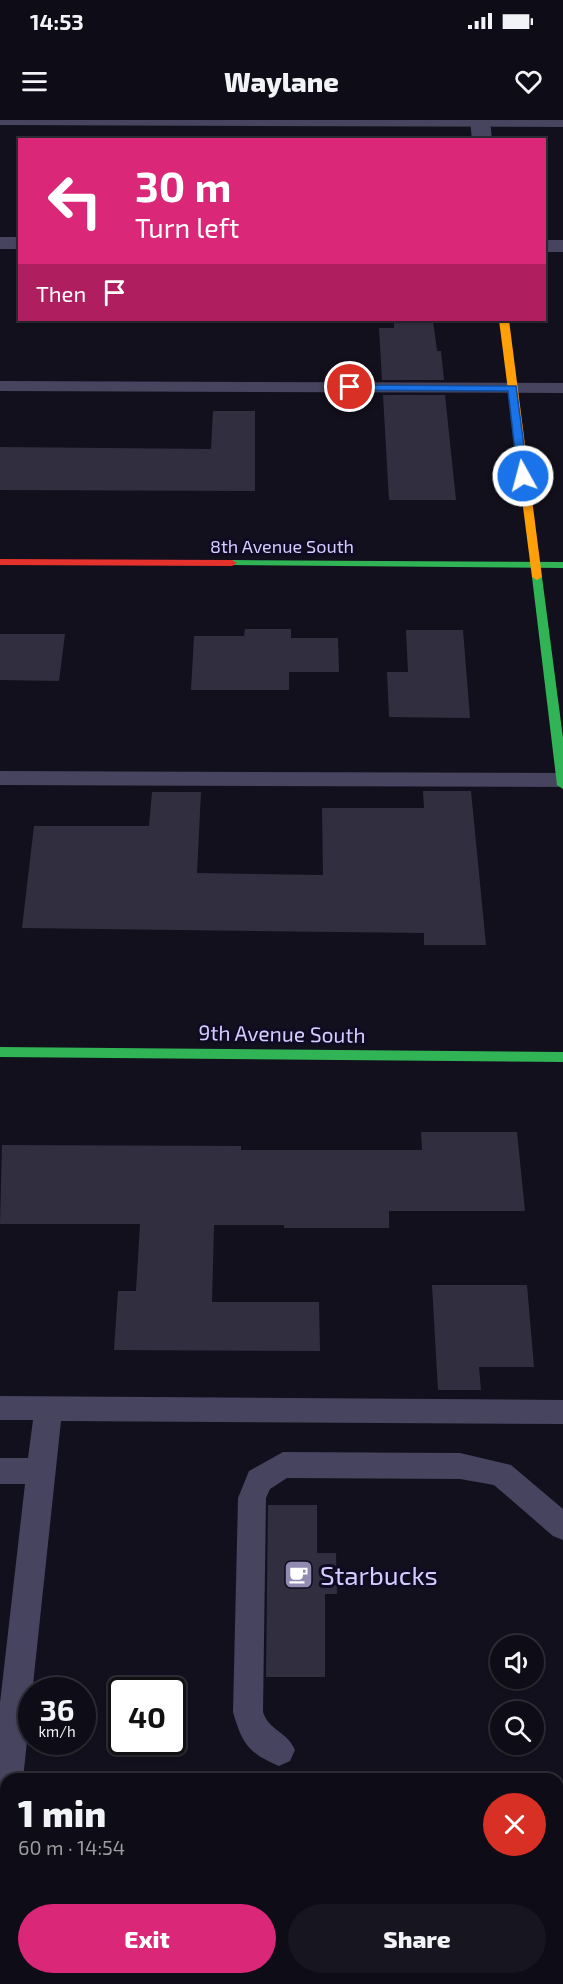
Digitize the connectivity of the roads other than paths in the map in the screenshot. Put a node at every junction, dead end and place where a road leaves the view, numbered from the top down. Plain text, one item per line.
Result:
1 (0, 121) edge
2 (563, 123) edge
3 (480, 128) edge
4 (0, 243) edge
5 (18, 243) edge
6 (546, 246) edge
7 (563, 246) edge
8 (504, 321) edge
9 (0, 386) edge
10 (513, 388) junction
11 (563, 388) edge
12 (0, 562) edge
13 (534, 565) junction
14 (563, 565) edge
15 (0, 777) edge
16 (563, 782) edge
17 (0, 1052) edge
18 (563, 1057) edge
19 (0, 1408) edge
20 (48, 1409) junction
21 (563, 1413) edge
22 (0, 1471) edge
23 (41, 1471) junction
24 (563, 1527) edge
25 (279, 1750) dead end
26 (8, 1773) edge

1 - 3 lane
2 - 3 lane
4 - 5 street
6 - 7 street
8 - 10 main road
9 - 10 lane
10 - 11 lane
10 - 13 main road
12 - 13 main road, 8th Avenue South
13 - 14 main road, 8th Avenue South
13 - 16 main road
15 - 16 lane
17 - 18 main road, 9th Avenue South
19 - 20 lane
20 - 21 lane
20 - 23 lane
22 - 23 lane
23 - 26 lane
24 - 25 lane

